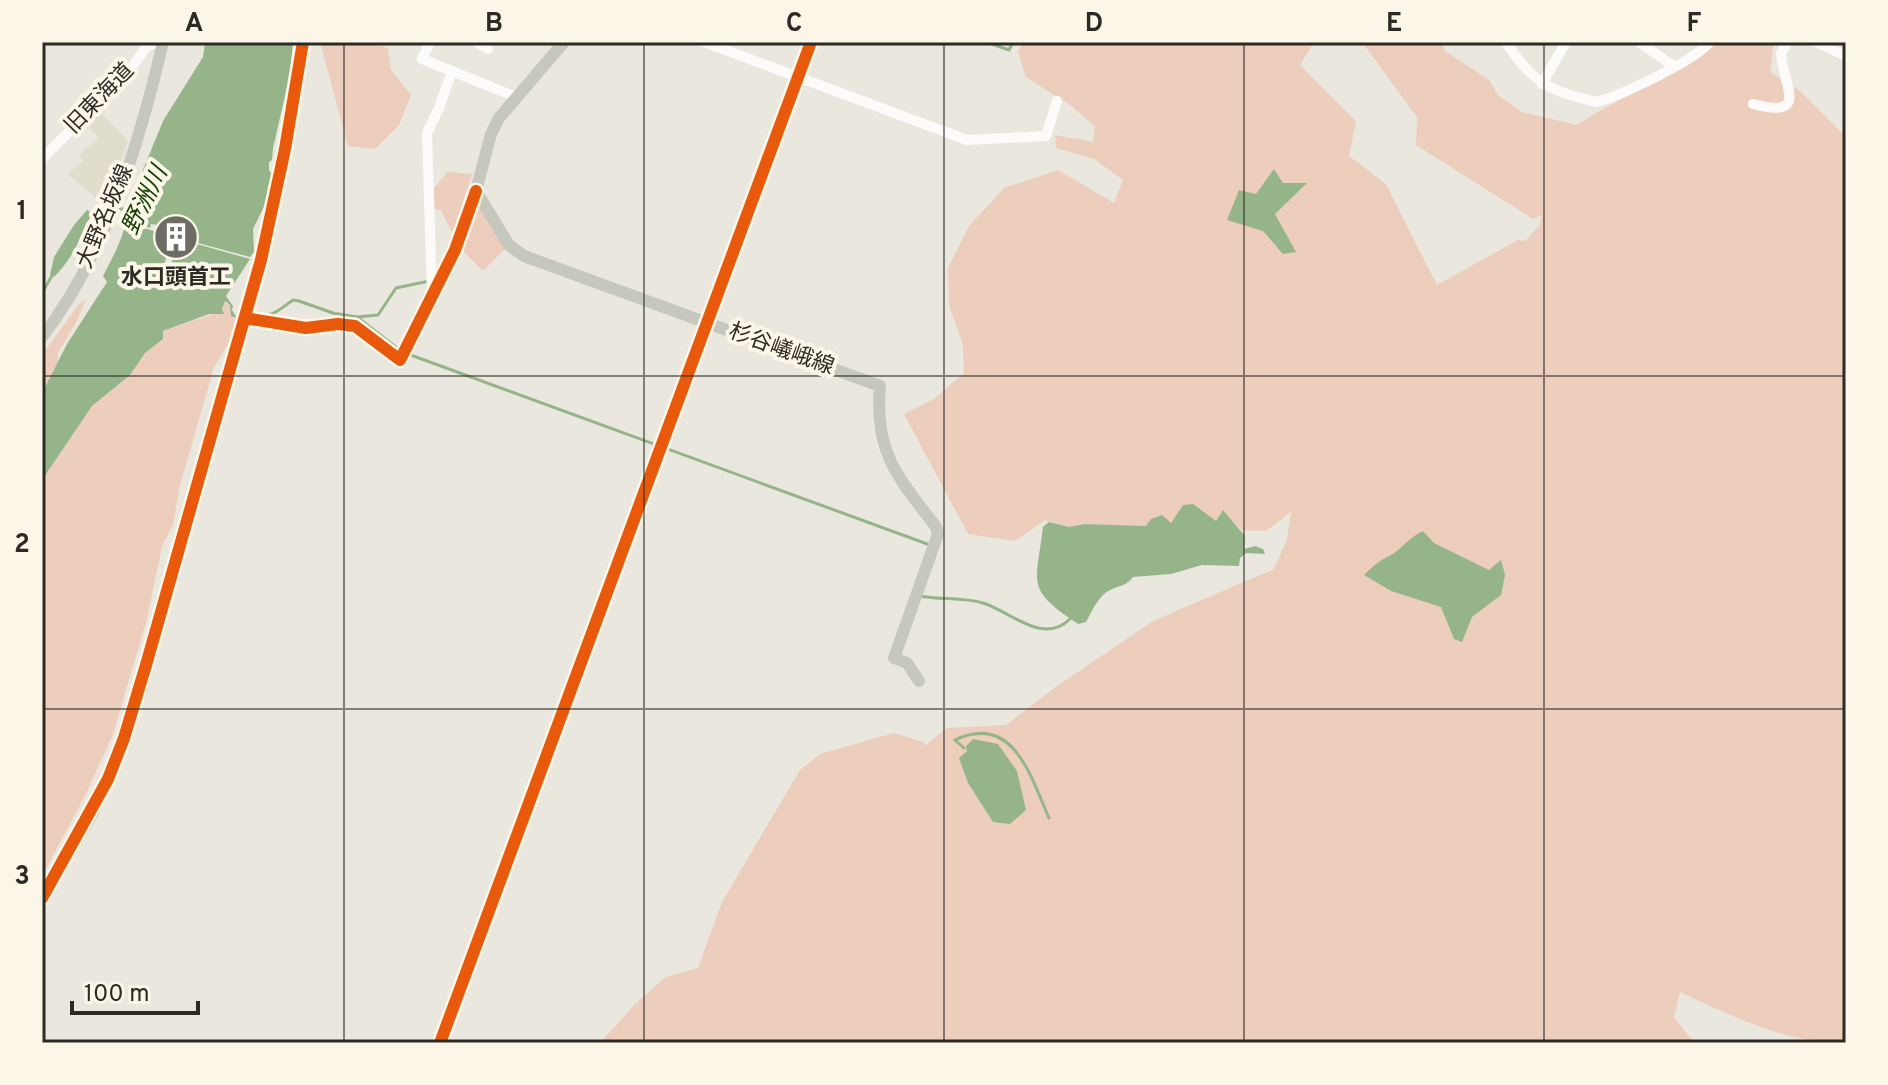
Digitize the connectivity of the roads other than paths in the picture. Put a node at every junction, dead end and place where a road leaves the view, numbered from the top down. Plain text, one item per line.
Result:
1 (161, 42) edge
2 (303, 42) edge
3 (430, 42) edge
4 (476, 42) edge
5 (564, 42) edge
6 (704, 42) edge
7 (811, 42) edge
8 (1506, 42) edge
9 (1566, 42) edge
10 (1639, 42) edge
11 (1710, 42) edge
12 (1787, 42) edge
13 (1816, 42) edge
14 (488, 49) dead end
15 (1846, 56) edge
16 (1675, 67) junction
17 (452, 71) junction
18 (798, 78) junction
19 (1542, 84) junction
20 (516, 97) junction
21 (1057, 101) dead end
22 (1753, 104) dead end
23 (42, 159) edge
24 (476, 191) junction
25 (432, 299) junction
26 (245, 318) junction
27 (706, 323) junction
28 (42, 337) edge
29 (919, 681) dead end
30 (42, 898) edge
31 (440, 1043) edge

1 - 23 street, 旧東海道
1 - 28 main road, 大野名坂線
2 - 26 street
3 - 17 street
4 - 14 street
5 - 20 main road
6 - 18 street
7 - 18 street
8 - 19 street
9 - 19 street
10 - 16 street
11 - 16 street
12 - 22 street
13 - 15 street
16 - 19 street
17 - 20 street
17 - 25 street
18 - 21 street
18 - 27 street
20 - 24 main road
24 - 25 street
24 - 27 main road, 杉谷嶬峨線
25 - 26 street
26 - 30 street
27 - 29 main road, 杉谷嶬峨線
27 - 31 street

